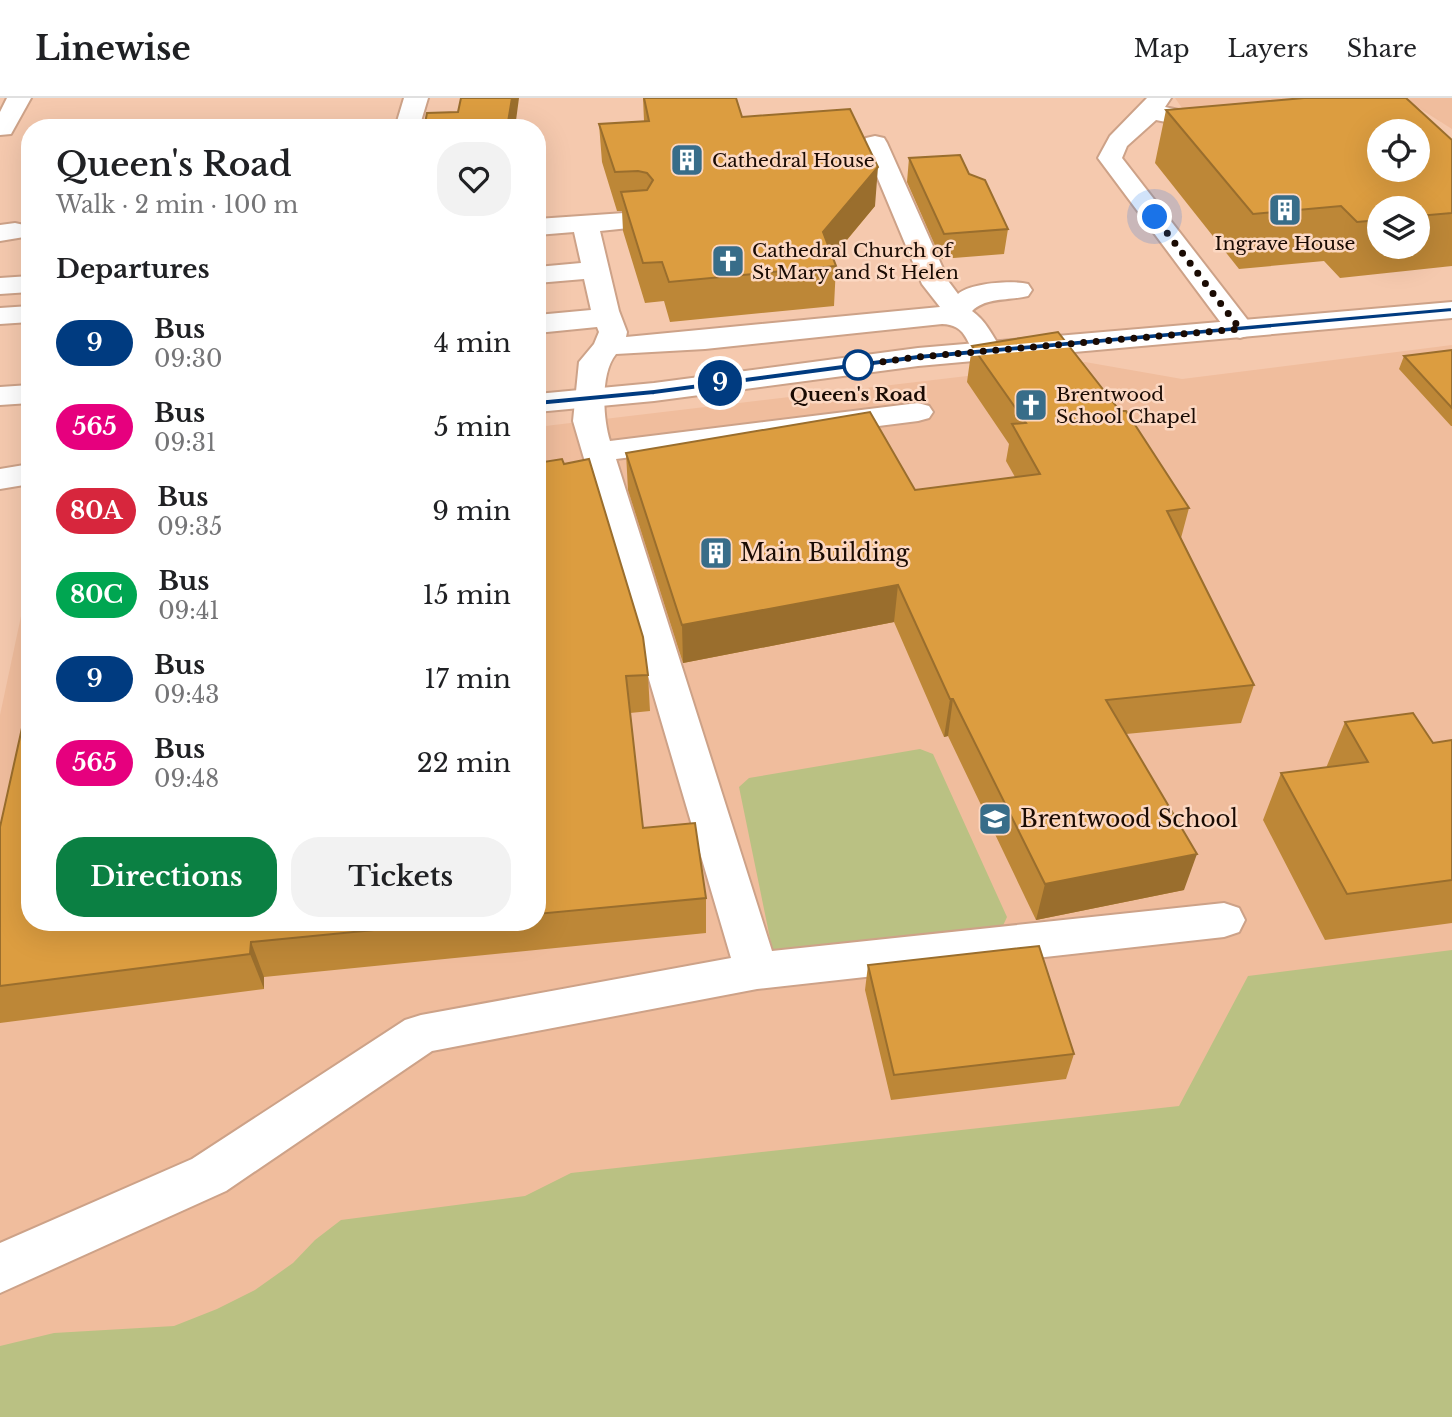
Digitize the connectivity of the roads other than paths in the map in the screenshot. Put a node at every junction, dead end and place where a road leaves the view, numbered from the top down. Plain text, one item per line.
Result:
1 (416, 98) edge
2 (1204, 100) dead end
3 (12, 103) edge
4 (1157, 103) edge
5 (410, 119) edge
6 (1244, 128) edge
7 (3, 130) dead end
8 (875, 144) dead end
9 (639, 220) edge
10 (585, 223) junction
11 (546, 226) edge
12 (596, 270) junction
13 (546, 274) edge
14 (21, 285) edge
15 (0, 286) edge
16 (1018, 290) dead end
17 (1452, 310) edge
18 (960, 314) junction
19 (21, 315) edge
20 (0, 316) edge
21 (546, 325) edge
22 (1240, 329) junction
23 (608, 332) junction
24 (988, 351) junction
25 (21, 395) edge
26 (0, 396) edge
27 (589, 400) junction
28 (546, 402) edge
29 (918, 412) dead end
30 (598, 452) junction
31 (21, 476) edge
32 (0, 479) edge
33 (1224, 920) dead end
34 (757, 971) junction
35 (0, 1269) edge

1 - 5 main road
2 - 4 main road
3 - 7 main road
4 - 6 main road
4 - 22 main road
8 - 18 main road
9 - 10 main road
10 - 11 main road
10 - 12 main road
12 - 13 main road
12 - 23 main road
14 - 15 main road
16 - 18 main road
17 - 22 main road
18 - 23 main road
18 - 24 main road
19 - 20 main road
21 - 23 main road
22 - 24 main road
23 - 27 main road
24 - 27 main road
25 - 26 main road
27 - 28 main road
27 - 30 main road
29 - 30 main road
30 - 34 main road
31 - 32 main road
33 - 34 main road
34 - 35 main road

